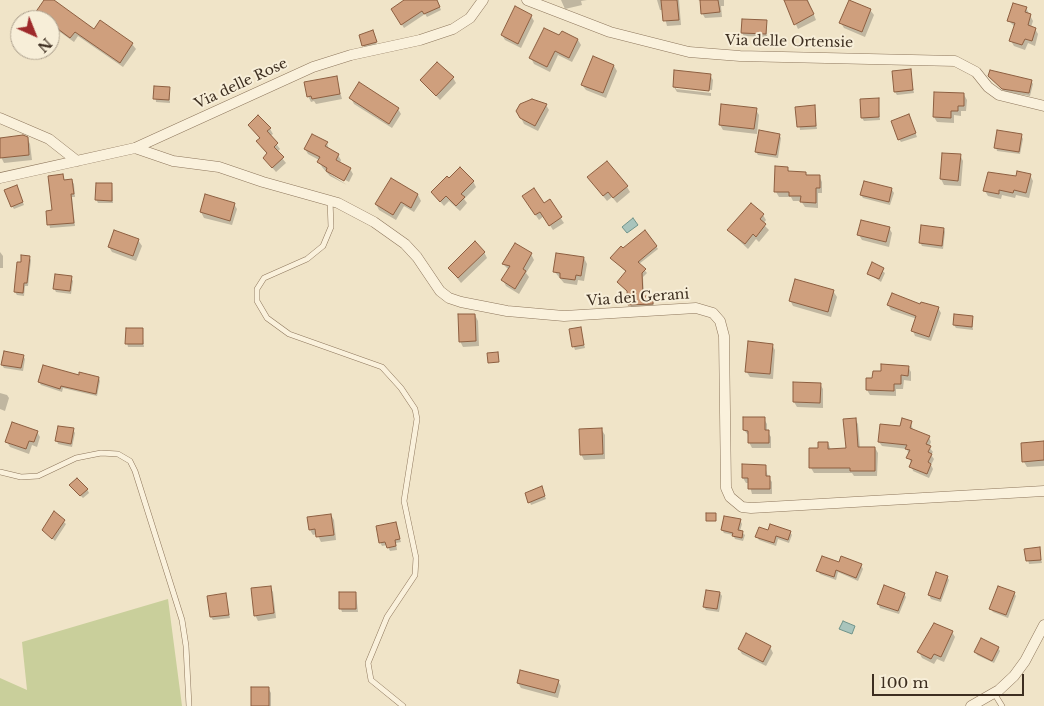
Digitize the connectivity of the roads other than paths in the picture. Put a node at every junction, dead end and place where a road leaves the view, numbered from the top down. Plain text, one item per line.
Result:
1 (483, 0) edge
2 (527, 0) edge
3 (1044, 106) edge
4 (0, 118) edge
5 (135, 148) junction
6 (77, 161) junction
7 (0, 178) edge
8 (330, 200) junction
9 (0, 472) edge
10 (1044, 491) edge
11 (1044, 625) edge
12 (994, 693) junction
13 (188, 706) edge
14 (403, 706) edge
15 (971, 706) edge
16 (1002, 706) edge

1 - 5 street, Via delle Rose
2 - 3 street, Via delle Ortensie
4 - 6 street
5 - 6 street, Via delle Rose
5 - 8 street, Via dei Gerani
6 - 7 street, Via delle Rose
8 - 10 street, Via dei Gerani
8 - 14 lane
9 - 13 lane
11 - 12 street
12 - 15 street
12 - 16 lane

